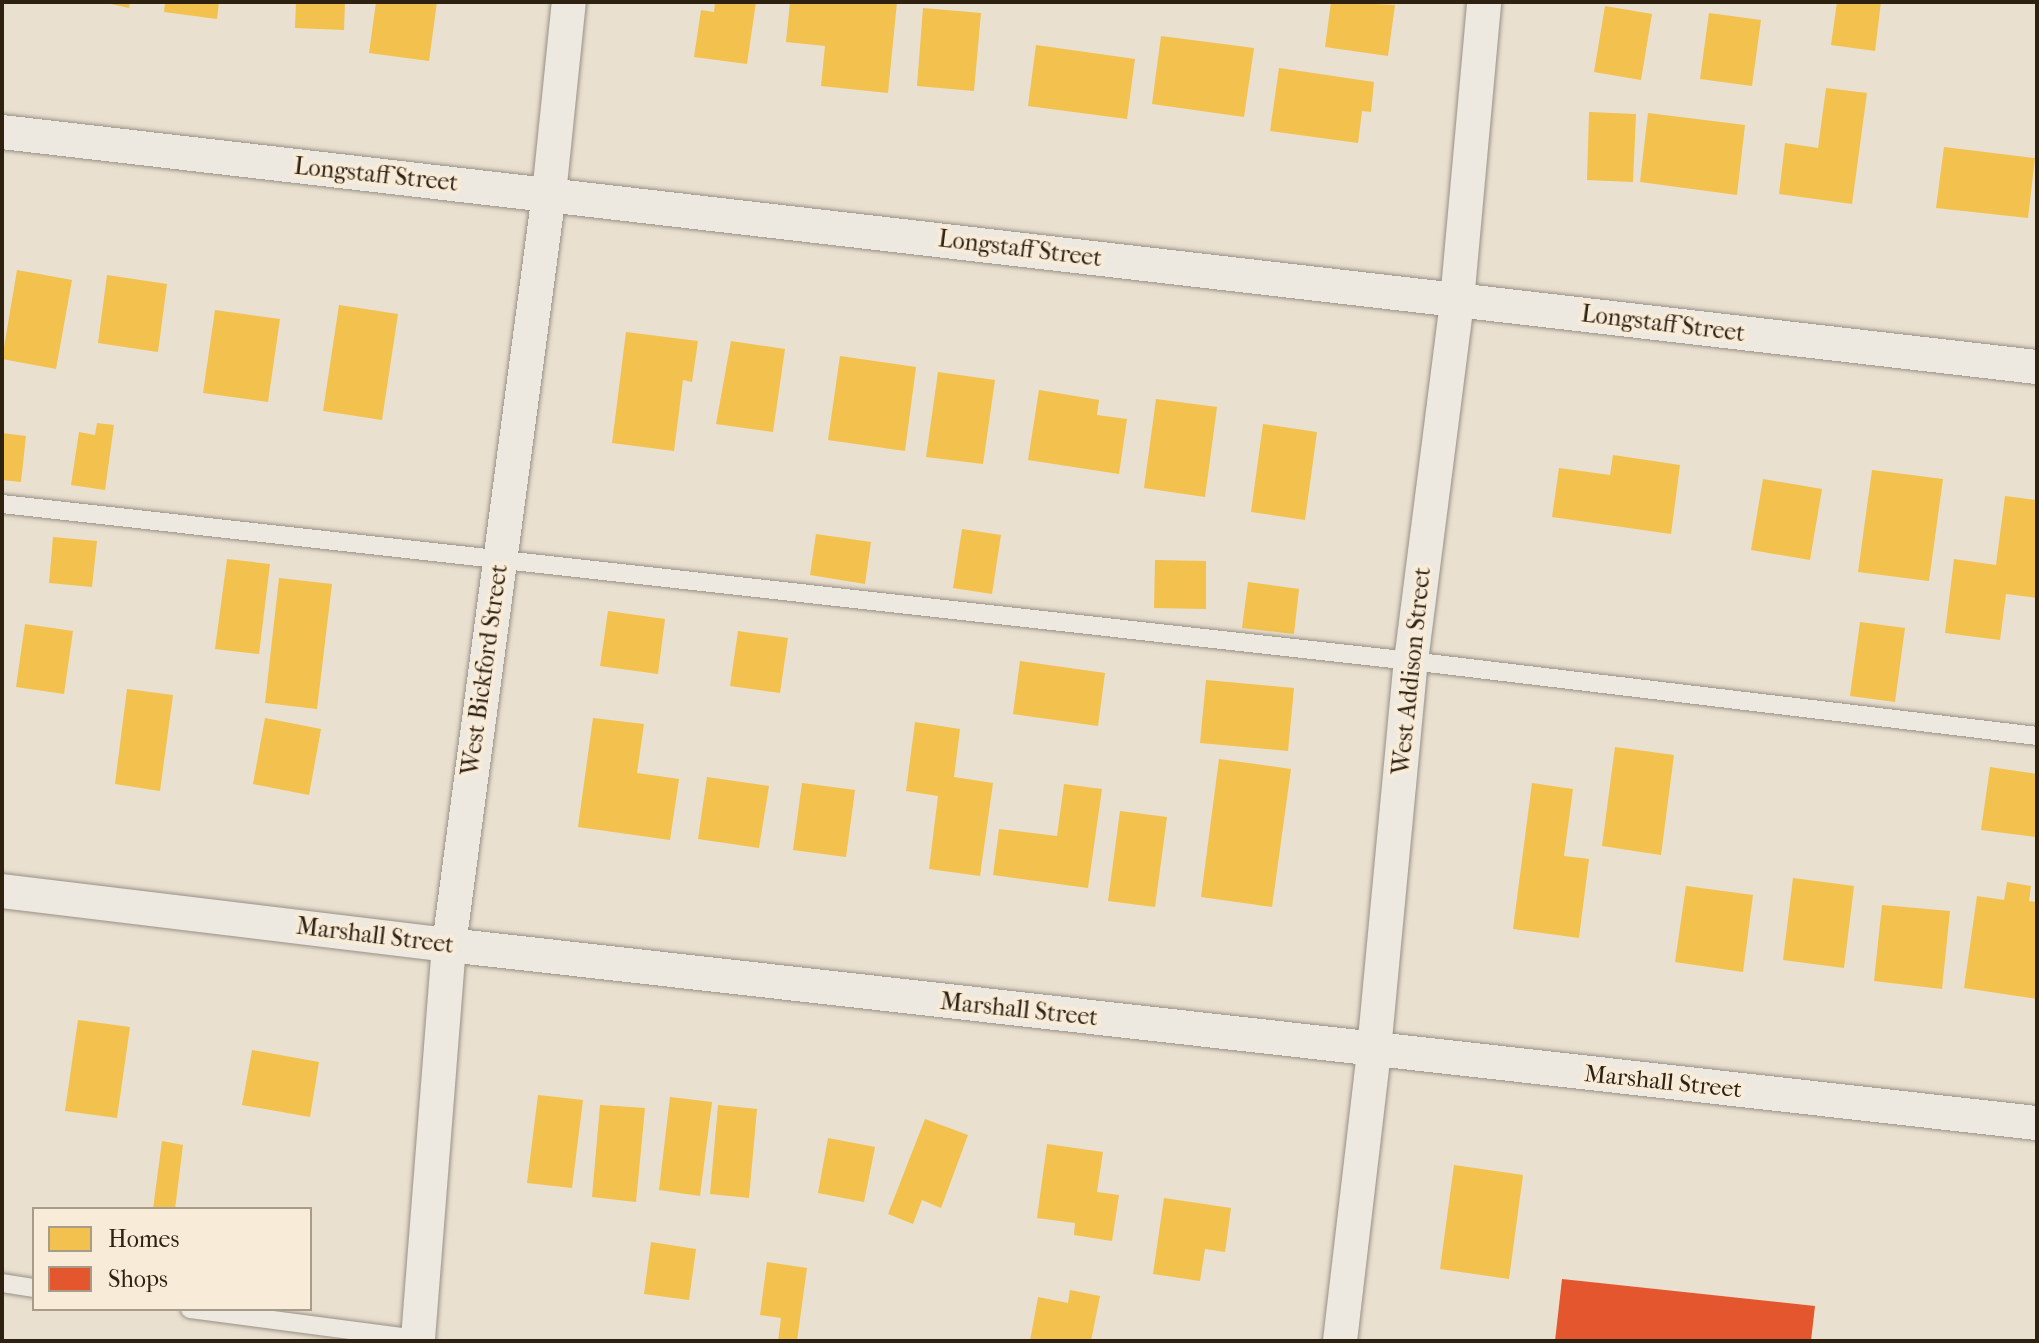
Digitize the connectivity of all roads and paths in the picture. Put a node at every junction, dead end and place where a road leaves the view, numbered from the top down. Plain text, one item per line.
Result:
1 (569, 2) edge
2 (1484, 2) edge
3 (2, 132) edge
4 (549, 194) junction
5 (1457, 301) junction
6 (2037, 367) edge
7 (2, 504) edge
8 (500, 561) junction
9 (1411, 661) junction
10 (2037, 736) edge
11 (2, 891) edge
12 (449, 945) junction
13 (1374, 1050) junction
14 (2037, 1123) edge
15 (2, 1283) edge
16 (32, 1288) edge
17 (205, 1311) edge
18 (423, 1340) edge
19 (1340, 1341) edge

1 - 4 street, West Bickford Street
2 - 5 street, West Addison Street
3 - 4 street, Longstaff Street
4 - 5 street, Longstaff Street
4 - 8 street, West Bickford Street
5 - 6 street, Longstaff Street
5 - 9 street, West Addison Street
7 - 8 lane
8 - 9 lane
8 - 12 street, West Bickford Street
9 - 10 lane
9 - 13 street, West Addison Street
11 - 12 street, Marshall Street
12 - 13 street, Marshall Street
12 - 18 street, West Bickford Street
13 - 14 street, Marshall Street
13 - 19 street, West Addison Street
15 - 16 lane
17 - 18 lane

